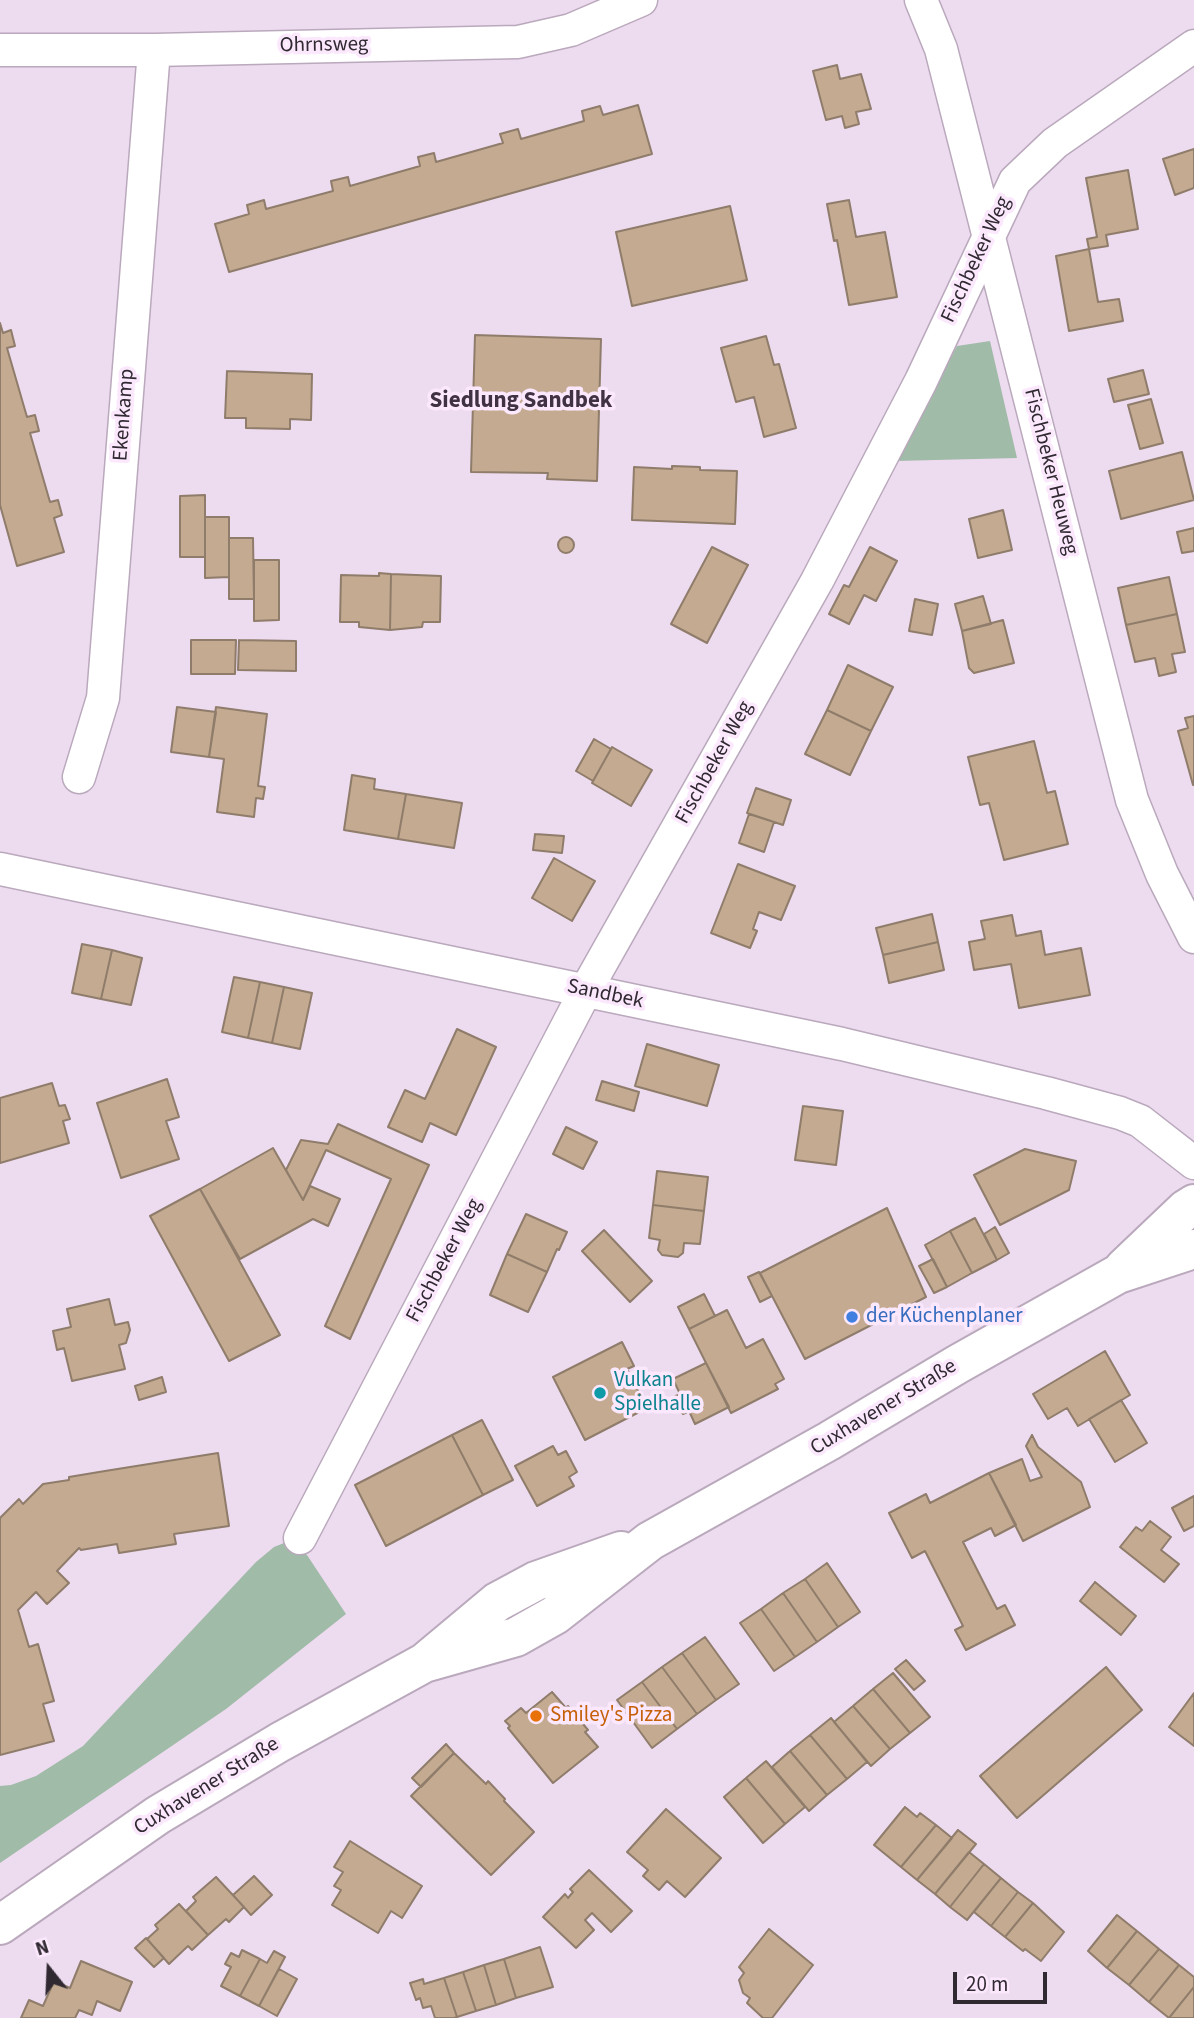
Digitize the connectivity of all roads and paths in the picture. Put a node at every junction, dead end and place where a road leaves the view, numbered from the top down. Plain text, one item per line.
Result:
1 (641, 0) edge
2 (921, 0) edge
3 (1194, 47) edge
4 (0, 50) edge
5 (154, 50) junction
6 (989, 233) junction
7 (79, 777) dead end
8 (0, 869) edge
9 (1194, 937) edge
10 (586, 990) junction
11 (1194, 1163) edge
12 (1194, 1204) edge
13 (1194, 1249) edge
14 (1118, 1274) junction
15 (300, 1538) dead end
16 (0, 1925) edge

1 - 5 street, Ohrnsweg
2 - 6 street, Fischbeker Heuweg
3 - 6 street, Fischbeker Weg
4 - 5 street, Ohrnsweg
5 - 7 street, Ekenkamp
6 - 9 street, Fischbeker Heuweg
6 - 10 street, Fischbeker Weg
8 - 10 street, Sandbek
10 - 11 street, Sandbek
10 - 15 street, Fischbeker Weg
12 - 14 main road, Cuxhavener Straße
13 - 14 main road, Cuxhavener Straße
14 - 16 main road, Cuxhavener Straße

